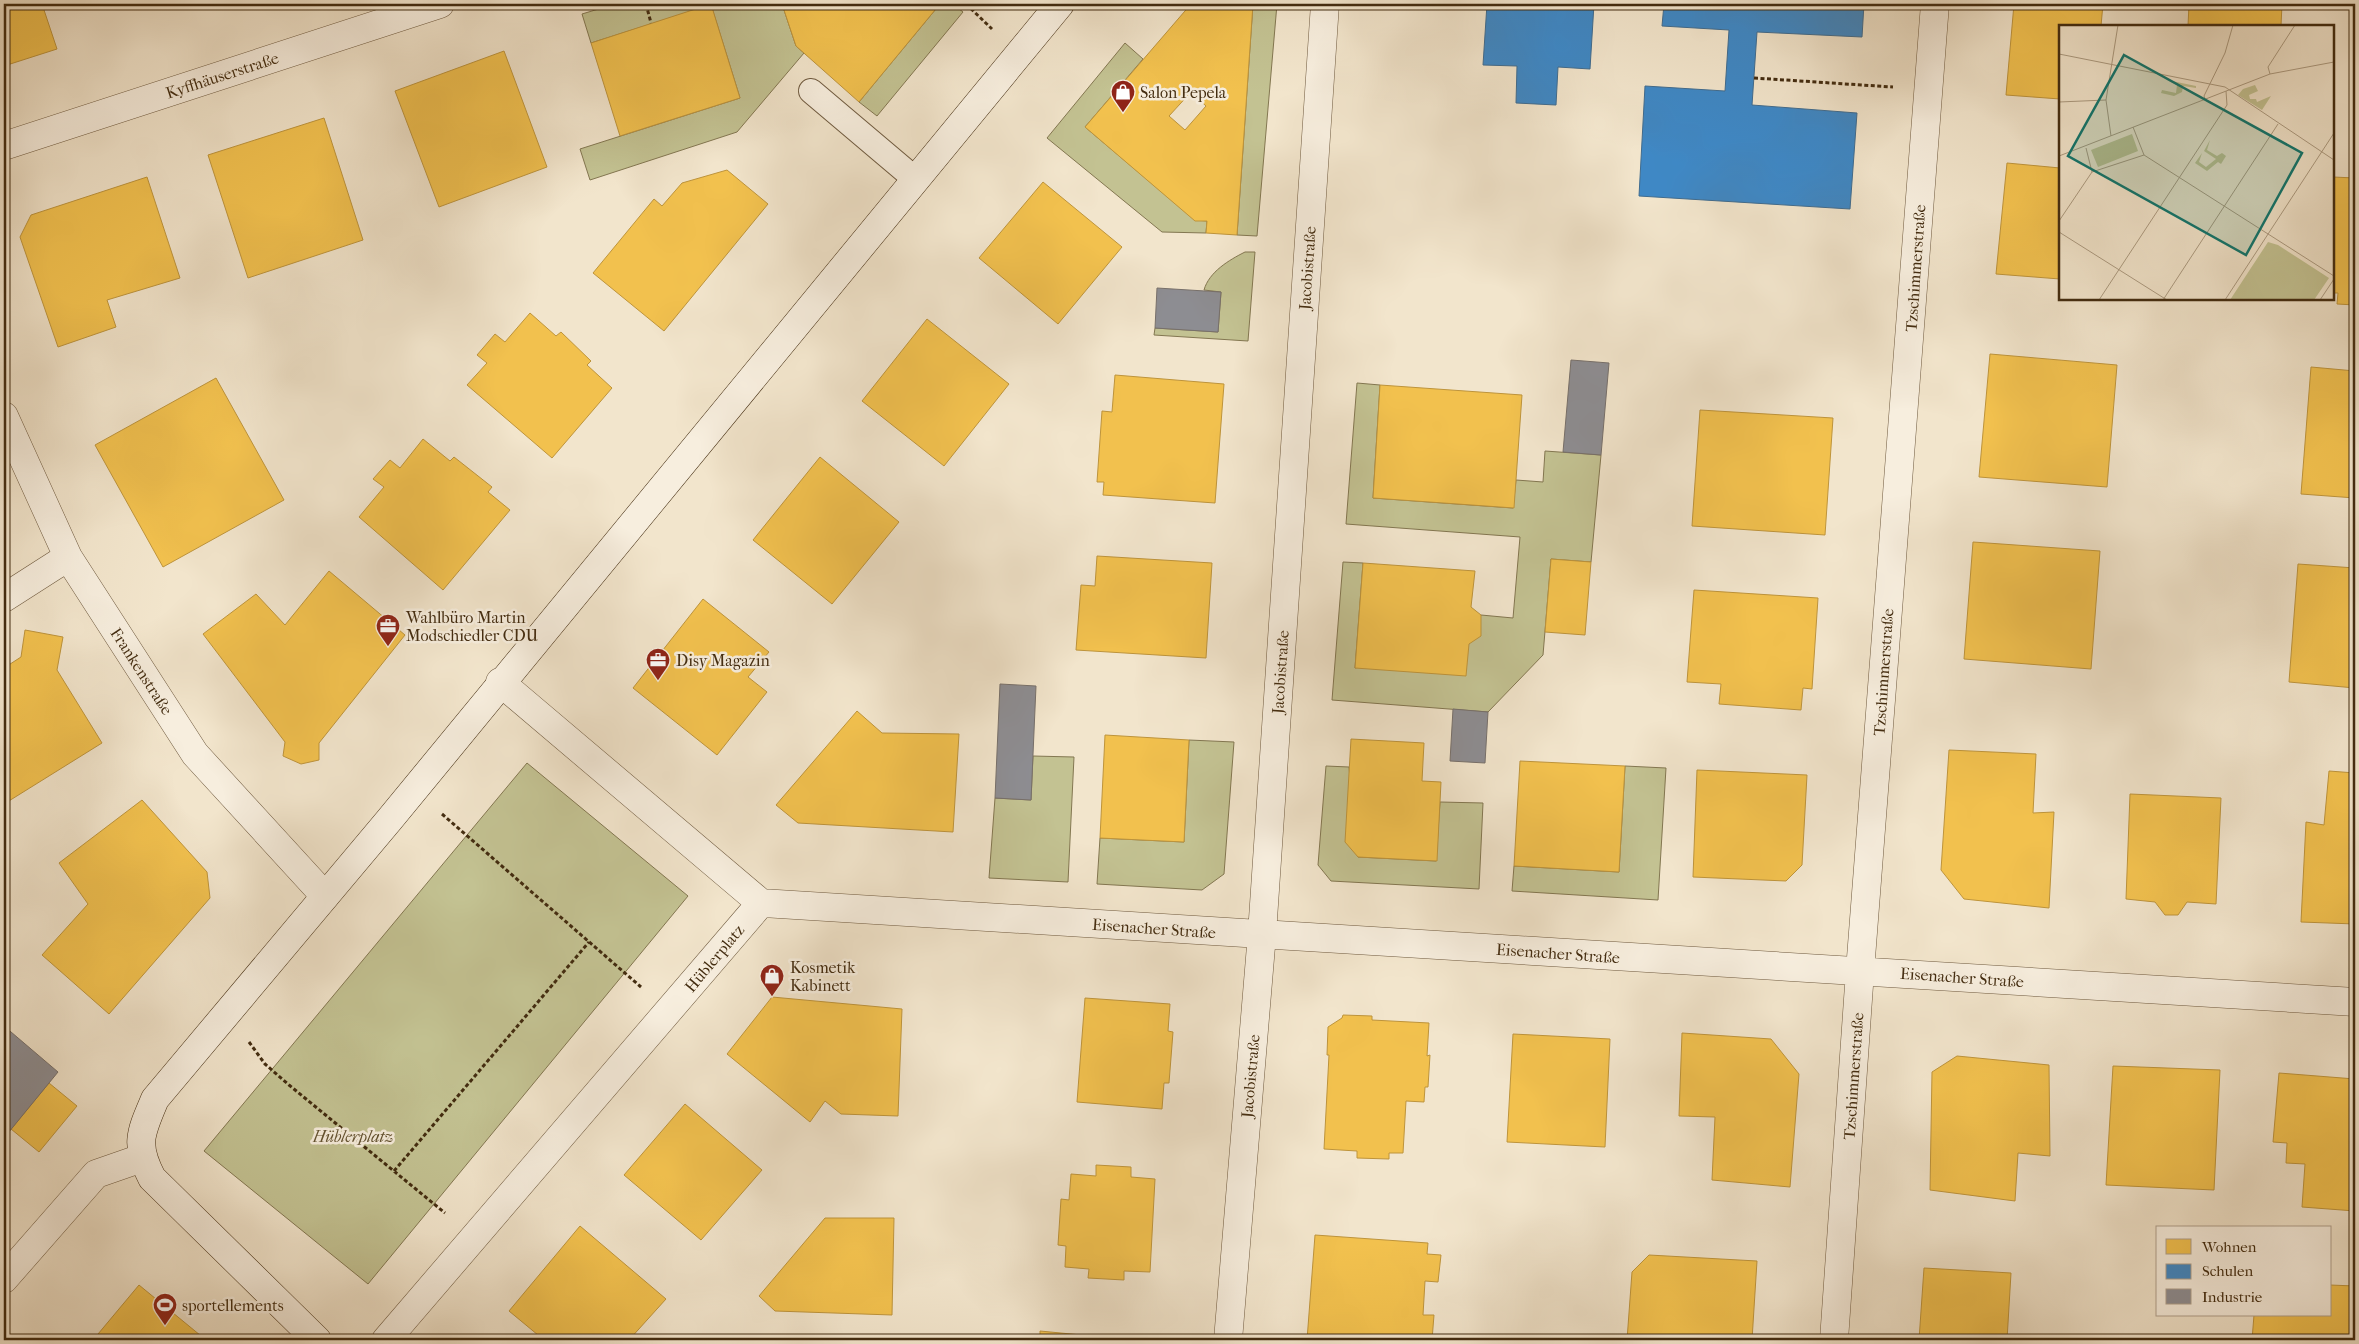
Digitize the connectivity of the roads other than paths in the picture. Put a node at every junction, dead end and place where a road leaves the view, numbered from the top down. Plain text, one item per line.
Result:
1 (440, 4) edge
2 (1060, 4) edge
3 (1325, 4) edge
4 (1935, 4) edge
5 (810, 90) dead end
6 (4, 146) edge
7 (915, 179) junction
8 (4, 416) edge
9 (68, 557) junction
10 (4, 598) edge
11 (500, 682) junction
12 (324, 896) junction
13 (761, 903) junction
14 (1262, 934) junction
15 (1860, 971) junction
16 (2355, 1002) edge
17 (142, 1158) junction
18 (4, 1279) edge
19 (317, 1340) edge
20 (386, 1340) edge
21 (1228, 1340) edge
22 (1834, 1340) edge

1 - 6 street, Kyffhäuserstraße
2 - 7 street
3 - 14 street, Jacobistraße
4 - 15 street, Tzschimmerstraße
5 - 7 lane
7 - 11 street
8 - 9 street, Frankenstraße
9 - 10 street
9 - 12 street, Frankenstraße
11 - 12 street
11 - 13 street
12 - 17 street
13 - 14 street, Eisenacher Straße
13 - 20 street, Hüblerplatz
14 - 15 street, Eisenacher Straße
14 - 21 street, Jacobistraße
15 - 16 street, Eisenacher Straße
15 - 22 street, Tzschimmerstraße
17 - 18 street
17 - 19 street

